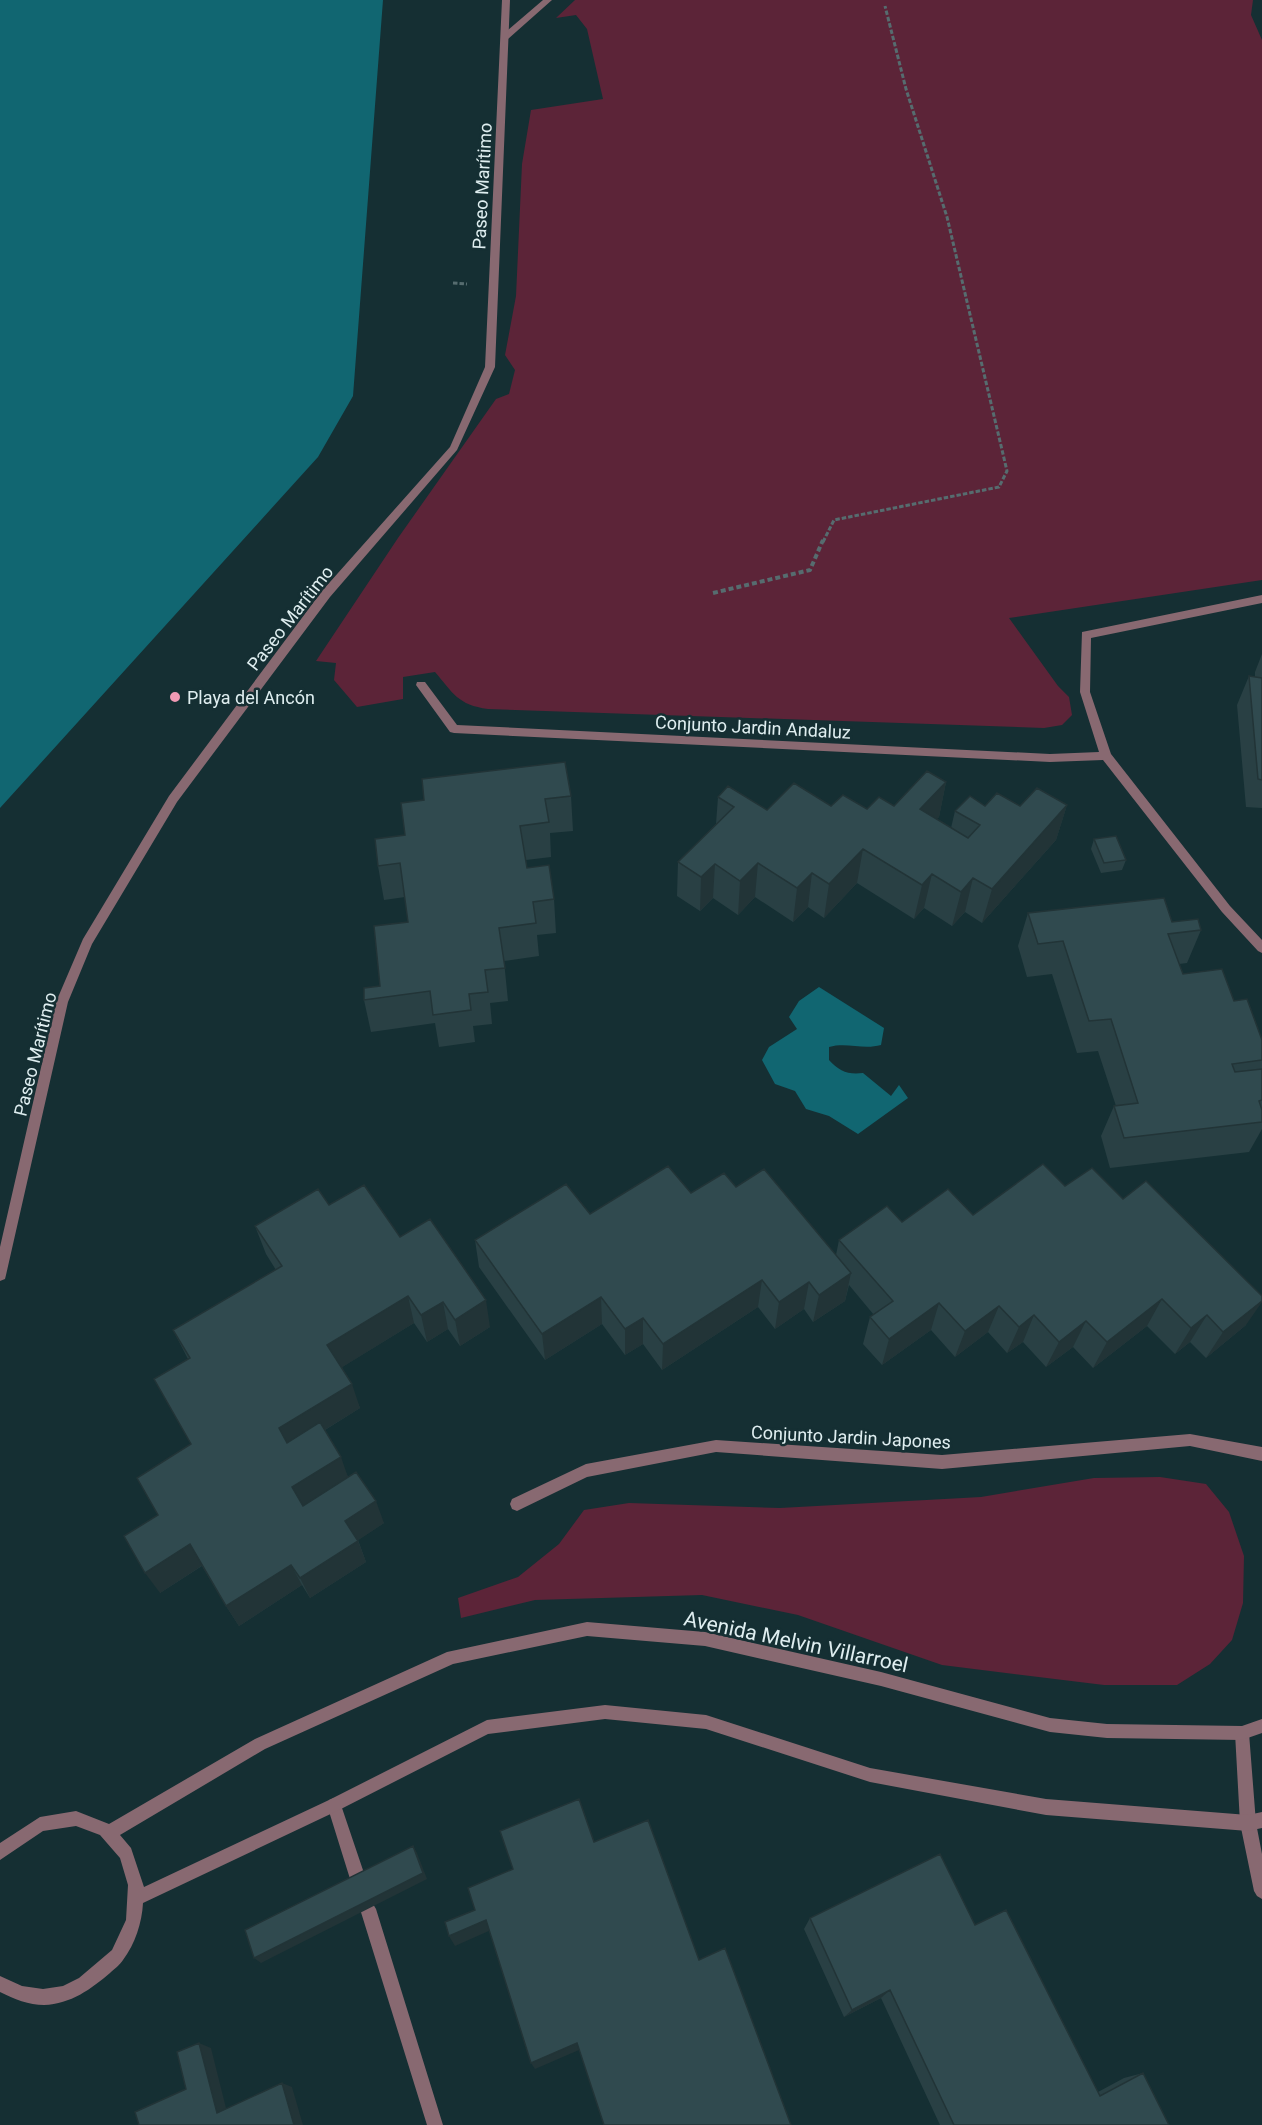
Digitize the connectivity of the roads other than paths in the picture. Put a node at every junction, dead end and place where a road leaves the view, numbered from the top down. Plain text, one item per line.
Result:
1 (506, 0) edge
2 (548, 0) edge
3 (505, 38) junction
4 (1262, 598) edge
5 (421, 685) dead end
6 (1106, 756) junction
7 (1262, 948) edge
8 (0, 1275) edge
9 (1262, 1454) edge
10 (517, 1503) dead end
11 (1262, 1726) edge
12 (1242, 1733) junction
13 (334, 1804) junction
14 (1255, 1822) edge
15 (110, 1832) junction
16 (0, 1852) edge
17 (359, 1882) edge
18 (1262, 1891) edge
19 (137, 1898) junction
20 (368, 1910) edge
21 (0, 1984) edge
22 (435, 2125) edge

1 - 3 street, Paseo Marítimo
2 - 3 street
3 - 8 street, Paseo Marítimo
4 - 6 street
5 - 6 street, Conjunto Jardin Andaluz
6 - 7 street
9 - 10 street, Conjunto Jardin Japones
11 - 12 street, Avenida Melvin Villarroel
12 - 14 street
12 - 15 street, Avenida Melvin Villarroel
13 - 14 street
13 - 17 street
13 - 19 street
14 - 18 street
15 - 16 street
15 - 19 street
19 - 21 street
20 - 22 street

